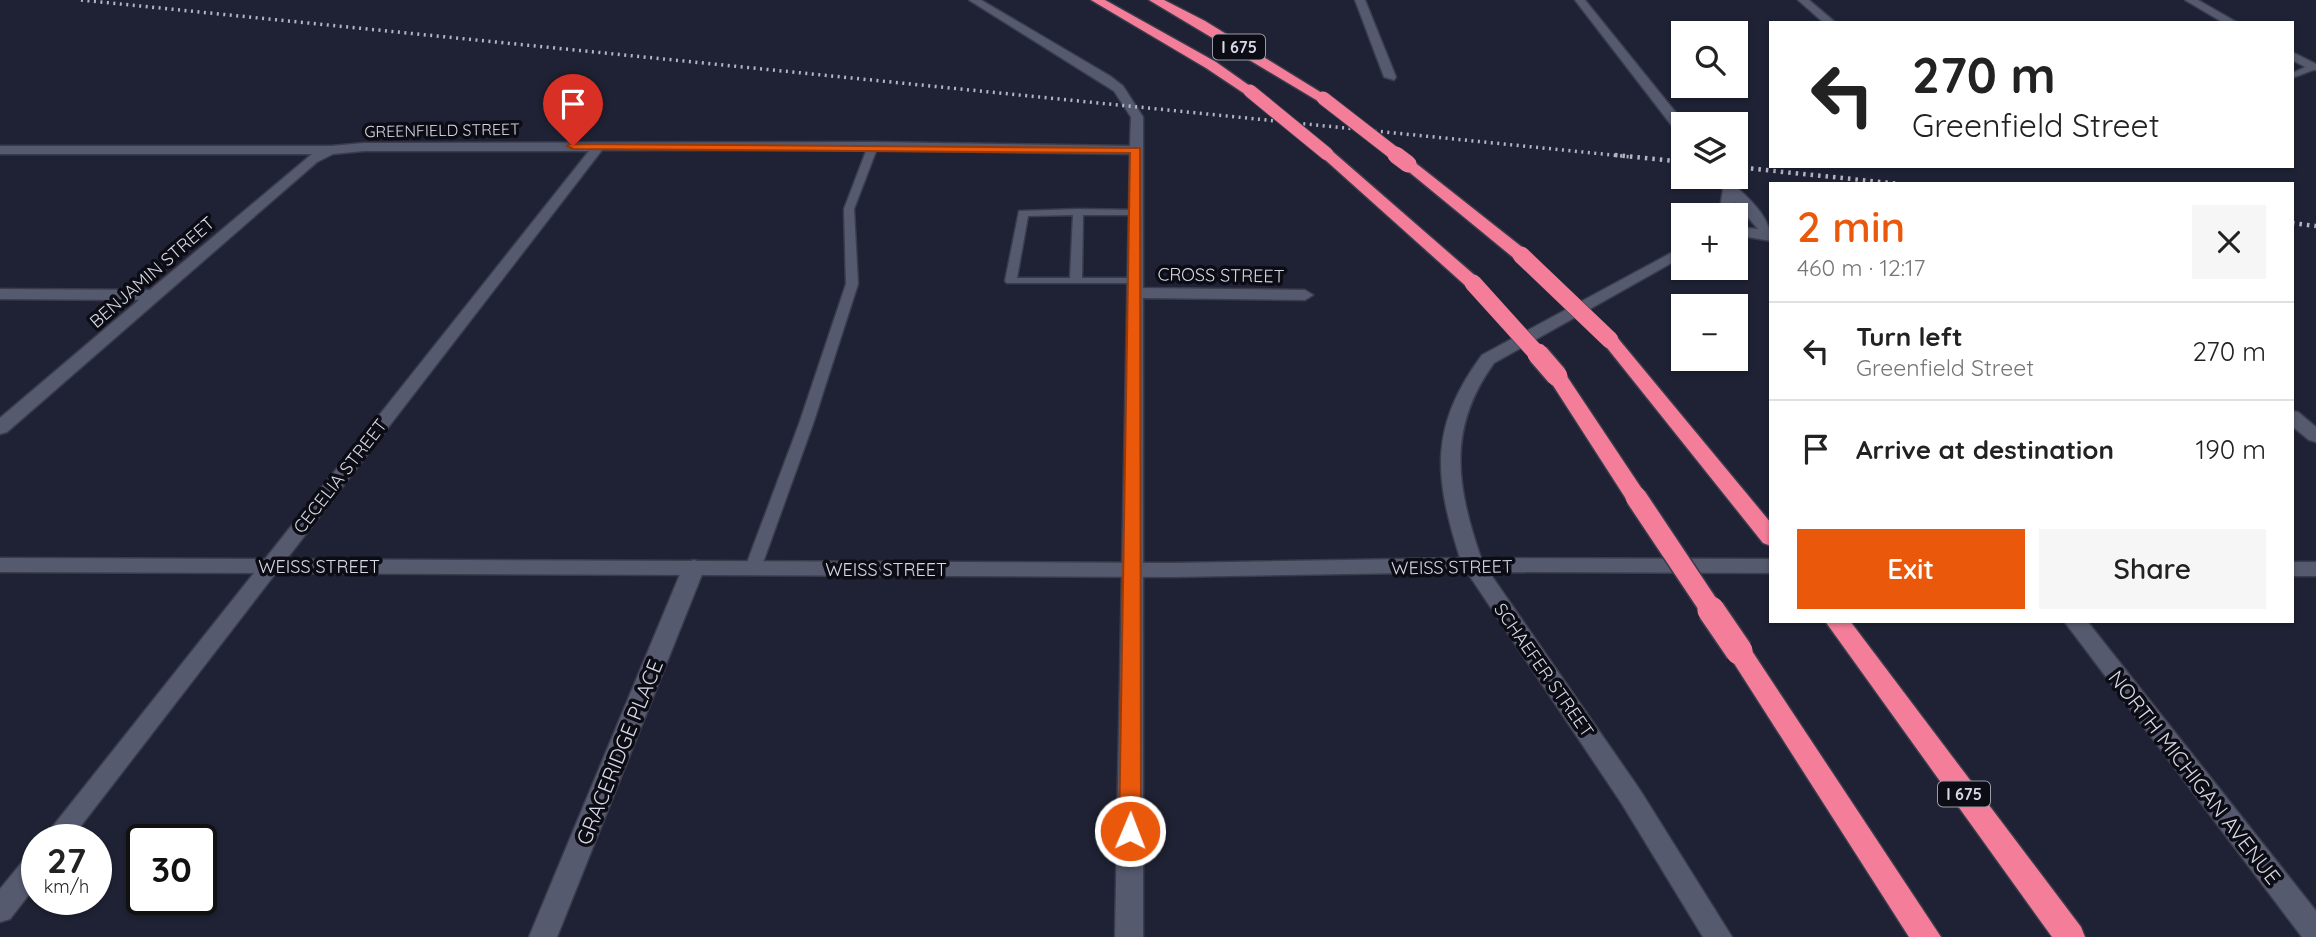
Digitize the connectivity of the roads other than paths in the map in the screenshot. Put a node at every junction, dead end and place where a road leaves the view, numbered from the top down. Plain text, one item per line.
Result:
1 (974, 0) edge
2 (1097, 0) edge
3 (1155, 0) edge
4 (1360, 0) edge
5 (1580, 0) edge
6 (1803, 0) edge
7 (2190, 0) edge
8 (1829, 21) edge
9 (2229, 21) edge
10 (2294, 56) edge
11 (2313, 67) joint
12 (2294, 75) edge
13 (1390, 77) dead end
14 (1671, 116) edge
15 (599, 146) junction
16 (873, 146) junction
17 (0, 150) edge
18 (331, 150) junction
19 (1136, 150) junction
20 (1730, 190) joint
21 (1728, 203) edge
22 (1079, 212) junction
23 (1136, 212) junction
24 (1748, 233) edge
25 (1769, 235) edge
26 (1769, 236) edge
27 (1671, 257) edge
28 (1076, 281) junction
29 (1137, 287) junction
30 (0, 294) edge
31 (154, 295) junction
32 (1305, 295) dead end
33 (2294, 418) edge
34 (0, 428) edge
35 (2316, 436) edge
36 (1769, 535) edge
37 (0, 565) edge
38 (270, 565) junction
39 (1473, 565) junction
40 (1769, 566) edge
41 (694, 567) junction
42 (753, 568) junction
43 (2294, 569) edge
44 (2316, 569) edge
45 (1133, 570) junction
46 (1839, 623) edge
47 (2077, 623) edge
48 (68, 824) edge
49 (21, 883) edge
50 (2042, 900) junction
51 (0, 910) edge
52 (2316, 933) edge
53 (543, 937) edge
54 (1129, 937) edge
55 (1718, 937) edge
56 (1926, 937) edge
57 (2070, 937) edge
58 (2077, 937) edge

1 - 19 street
2 - 56 highway, I 675, bridge
3 - 36 highway, I 675, bridge
4 - 13 street
5 - 14 street
6 - 8 street
7 - 9 street
10 - 11 street
11 - 12 lane
15 - 16 street, GREENFIELD STREET
15 - 18 street, GREENFIELD STREET
15 - 38 street, CECELIA STREET
16 - 19 street, GREENFIELD STREET
16 - 42 lane
17 - 18 street, GREENFIELD STREET
18 - 31 street, BENJAMIN STREET
19 - 23 street
20 - 21 street
20 - 25 street
22 - 23 lane
22 - 28 lane
22 - 28 lane
23 - 29 street
24 - 26 street
27 - 39 street, SCHAEFER STREET
28 - 29 lane
29 - 32 street, CROSS STREET
29 - 45 street
30 - 31 street
31 - 34 street, BENJAMIN STREET
33 - 35 street
37 - 38 street, WEISS STREET
38 - 41 street, WEISS STREET
38 - 48 street, CECELIA STREET
39 - 40 street, WEISS STREET
39 - 45 street, WEISS STREET
39 - 55 street, SCHAEFER STREET
41 - 42 street, WEISS STREET
41 - 53 street, GRACERIDGE PLACE
42 - 45 street, WEISS STREET
43 - 44 street
45 - 54 street
46 - 50 highway, I 675
47 - 52 street, NORTH MICHIGAN AVENUE
49 - 51 street
50 - 57 highway, I 675
50 - 58 highway

